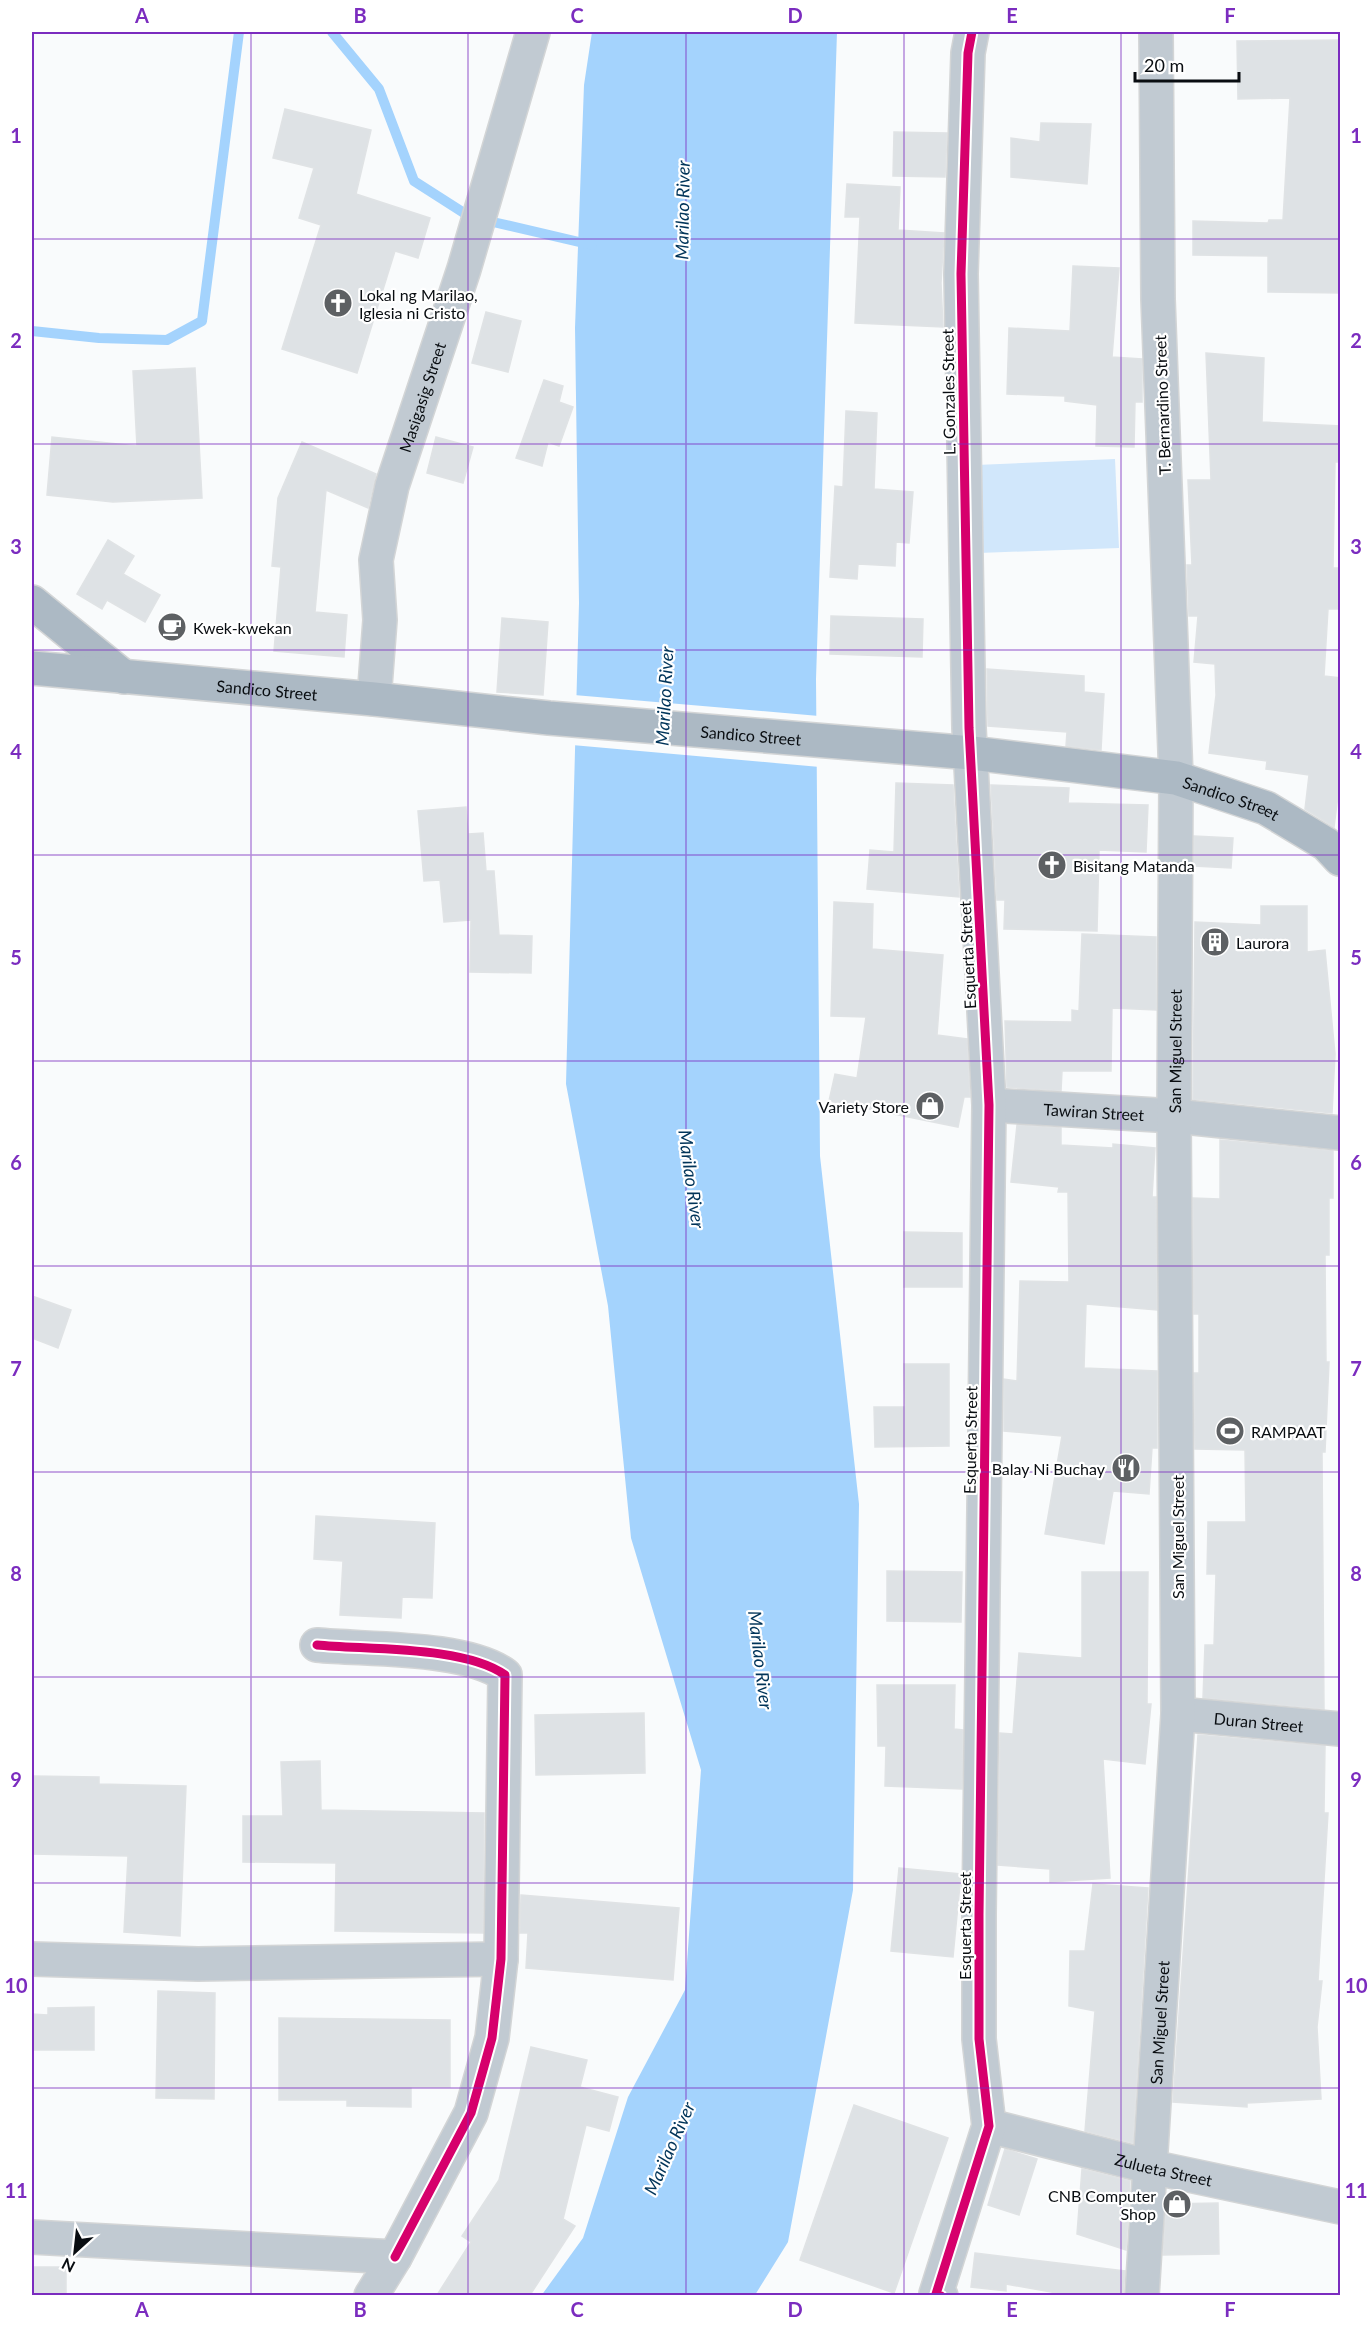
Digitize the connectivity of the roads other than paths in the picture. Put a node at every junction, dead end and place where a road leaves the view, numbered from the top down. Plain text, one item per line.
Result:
1 (532, 32) edge
2 (972, 32) edge
3 (1156, 32) edge
4 (32, 603) edge
5 (32, 668) edge
6 (124, 677) junction
7 (374, 699) junction
8 (972, 753) junction
9 (1176, 778) junction
10 (1341, 859) edge
11 (989, 1105) junction
12 (1174, 1116) junction
13 (1341, 1133) edge
14 (316, 1645) dead end
15 (1178, 1714) junction
16 (1341, 1729) edge
17 (32, 1959) edge
18 (501, 1959) junction
19 (989, 2126) junction
20 (1151, 2167) junction
21 (1341, 2207) edge
22 (32, 2237) edge
23 (395, 2257) junction
24 (371, 2295) edge
25 (941, 2295) edge
26 (1142, 2295) edge

1 - 7 street, Masigasig Street
2 - 8 street, L. Gonzales Street
3 - 9 street, T. Bernardino Street
4 - 6 main road
5 - 6 main road, Sandico Street
6 - 7 main road, Sandico Street
7 - 8 main road, Sandico Street
8 - 9 main road, Sandico Street
8 - 11 street, Esquerta Street
9 - 10 main road, Sandico Street
9 - 12 street, San Miguel Street
11 - 12 street, Tawiran Street
11 - 19 street, Esquerta Street
12 - 13 street, Tawiran Street
12 - 15 street, San Miguel Street
14 - 18 street
15 - 16 street, Duran Street
15 - 20 street, San Miguel Street
17 - 18 street
18 - 23 street
19 - 20 street, Zulueta Street
19 - 25 street
20 - 21 street, Zulueta Street
20 - 26 street, San Miguel Street
22 - 23 street
23 - 24 street

